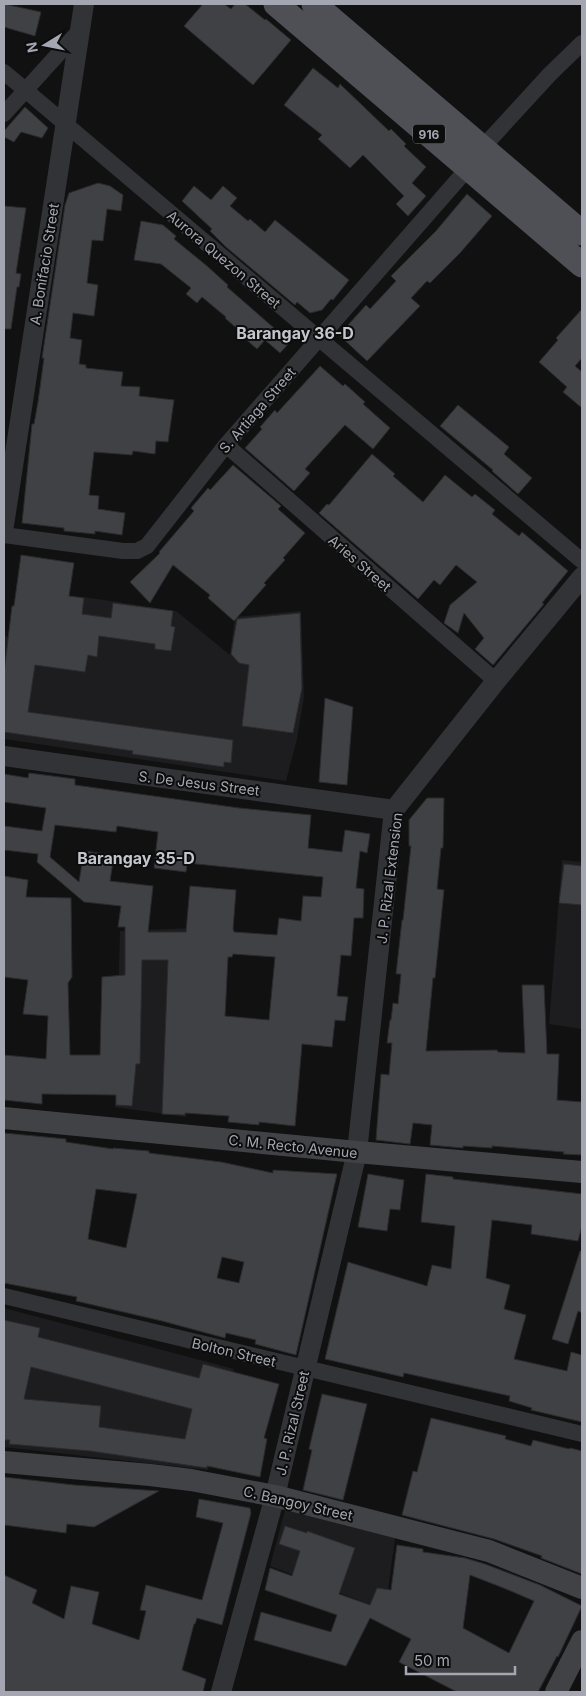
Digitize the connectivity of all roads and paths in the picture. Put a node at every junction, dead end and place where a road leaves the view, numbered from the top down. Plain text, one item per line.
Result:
1 (84, 4) edge
2 (276, 4) edge
3 (314, 4) edge
4 (80, 30) junction
5 (582, 42) edge
6 (4, 72) edge
7 (25, 91) junction
8 (4, 114) edge
9 (66, 125) junction
10 (483, 146) junction
11 (469, 167) junction
12 (582, 233) edge
13 (582, 265) edge
14 (319, 339) junction
15 (226, 445) junction
16 (4, 525) edge
17 (4, 535) edge
18 (582, 561) edge
19 (582, 577) edge
20 (496, 681) junction
21 (4, 756) edge
22 (394, 810) junction
23 (4, 1118) edge
24 (357, 1152) junction
25 (582, 1172) edge
26 (4, 1296) edge
27 (305, 1369) junction
28 (582, 1434) edge
29 (4, 1462) edge
30 (275, 1496) junction
31 (582, 1588) edge
32 (581, 1647) edge
33 (221, 1692) edge
34 (556, 1692) edge

1 - 4 street, A. Bonifacio Street
2 - 11 main road, 916
3 - 10 main road, 916
4 - 7 street
4 - 9 street, A. Bonifacio Street
5 - 10 street
6 - 7 street, Aurora Quezon Street
7 - 8 street
7 - 9 street, Aurora Quezon Street
9 - 14 street, Aurora Quezon Street
9 - 16 street, A. Bonifacio Street
10 - 12 main road, 916
11 - 13 main road, 916
11 - 14 street, S. Artiaga Street
14 - 15 street, S. Artiaga Street
14 - 18 street, Aurora Quezon Street
15 - 17 street, S. Artiaga Street
15 - 20 street, Aries Street
19 - 20 street, J. P. Rizal Extension
20 - 22 street, J. P. Rizal Extension
21 - 22 street, S. De Jesus Street
22 - 24 street, J. P. Rizal Extension
23 - 24 main road, C. M. Recto Avenue
24 - 25 main road, C. M. Recto Avenue
24 - 27 street, J. P. Rizal Street
26 - 27 street, Bolton Street
27 - 28 street, Bolton Street
27 - 30 street, J. P. Rizal Street
29 - 30 main road, C. Bangoy Street
30 - 31 main road, C. Bangoy Street
30 - 33 street, J. P. Rizal Street
32 - 34 main road

